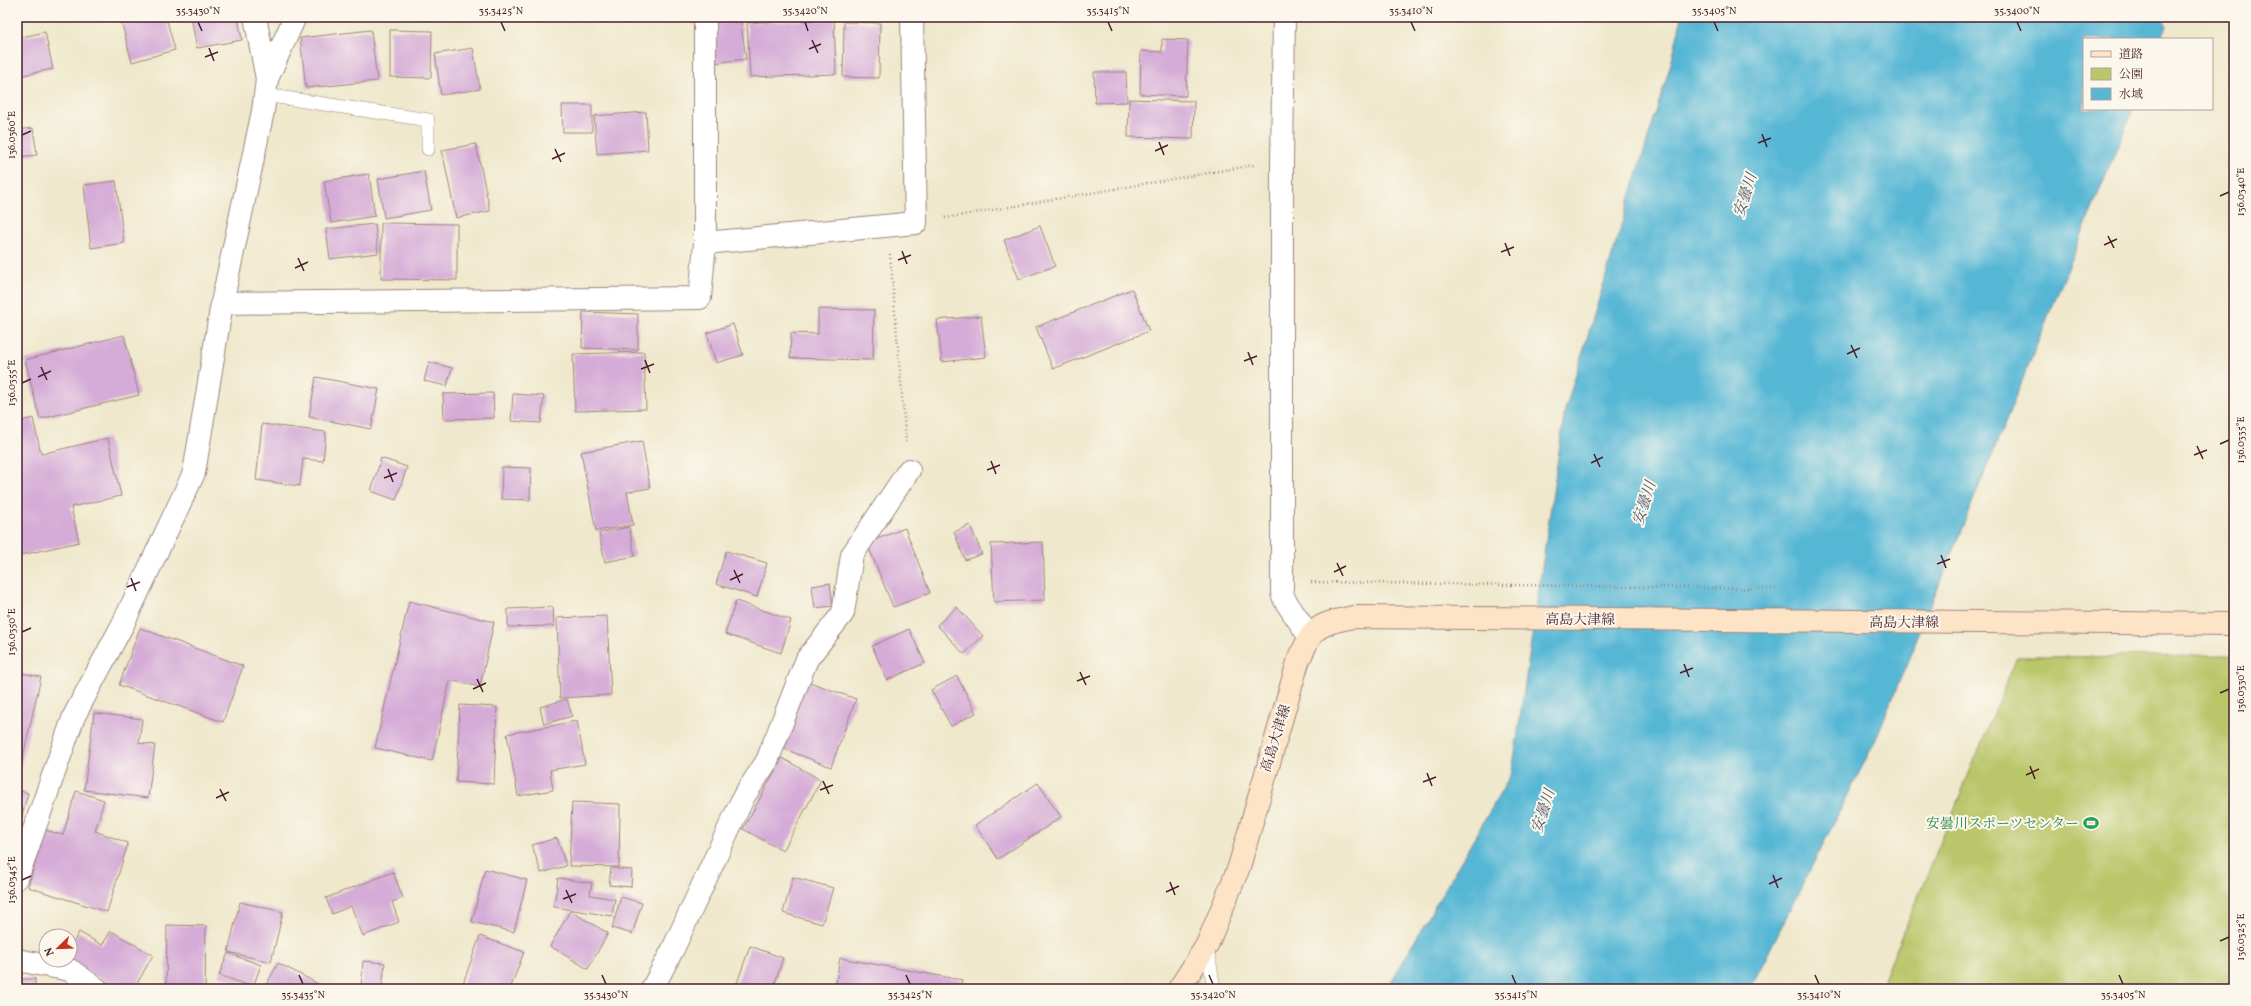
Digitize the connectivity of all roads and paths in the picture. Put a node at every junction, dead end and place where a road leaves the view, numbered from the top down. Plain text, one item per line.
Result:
1 (255, 17) edge
2 (295, 17) edge
3 (705, 17) edge
4 (912, 17) edge
5 (1284, 17) edge
6 (266, 87) junction
7 (428, 149) dead end
8 (1282, 161) junction
9 (916, 223) junction
10 (887, 225) junction
11 (705, 243) junction
12 (222, 303) junction
13 (909, 470) joint
14 (1282, 582) junction
15 (1786, 589) dead end
16 (2234, 624) edge
17 (1309, 636) junction
18 (17, 878) edge
19 (1207, 945) junction
20 (17, 960) edge
21 (97, 989) edge
22 (652, 989) edge
23 (1179, 989) edge
24 (1214, 989) edge

1 - 6 street
2 - 6 street
3 - 11 street
4 - 9 street
5 - 8 street
6 - 7 lane
6 - 12 street
8 - 9 path
8 - 14 street
9 - 10 street
10 - 11 street
10 - 13 path
11 - 12 street
12 - 18 street
13 - 22 street
14 - 15 path
14 - 17 street
16 - 17 main road, 高島大津線
17 - 19 main road, 高島大津線
19 - 23 main road, 高島大津線
19 - 24 lane
20 - 21 street

